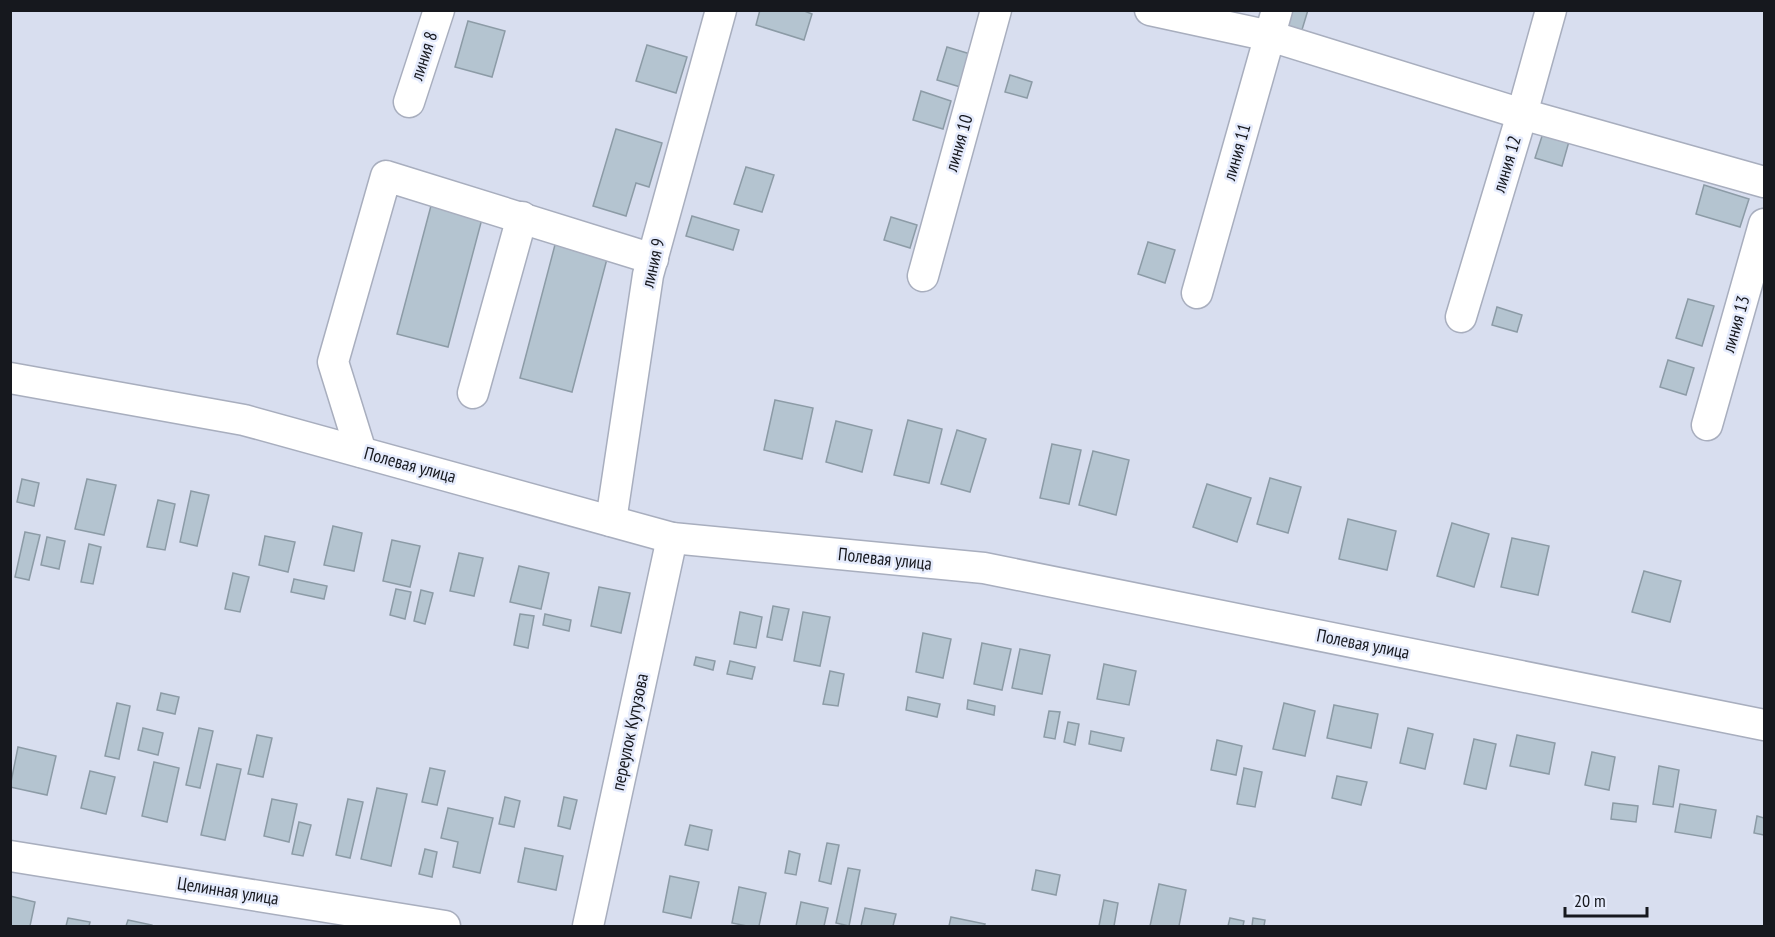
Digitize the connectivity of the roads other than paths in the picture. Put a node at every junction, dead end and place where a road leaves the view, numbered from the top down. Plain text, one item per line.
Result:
1 (439, 10) edge
2 (721, 10) edge
3 (996, 10) edge
4 (1150, 10) edge
5 (1551, 10) edge
6 (1273, 23) edge
7 (409, 102) dead end
8 (1522, 114) junction
9 (1764, 182) edge
10 (522, 217) junction
11 (1764, 224) edge
12 (653, 258) junction
13 (922, 276) dead end
14 (1197, 293) dead end
15 (1461, 317) dead end
16 (10, 378) edge
17 (472, 393) dead end
18 (1707, 425) dead end
19 (361, 452) junction
20 (611, 521) junction
21 (672, 538) junction
22 (1764, 724) edge
23 (10, 856) edge
24 (445, 927) edge
25 (588, 927) edge

1 - 7 street, линия 8
2 - 12 street, линия 9
3 - 13 street, линия 10
4 - 6 street
5 - 8 street, линия 12
6 - 8 street
6 - 14 street, линия 11
8 - 9 street
8 - 15 street, линия 12
10 - 12 street
10 - 17 street
10 - 19 street
11 - 18 street, линия 13
12 - 20 street, линия 9
16 - 19 street, Полевая улица
19 - 20 street, Полевая улица
20 - 21 street, Полевая улица
21 - 22 street, Полевая улица
21 - 25 street, переулок Кутузова
23 - 24 street, Целинная улица

